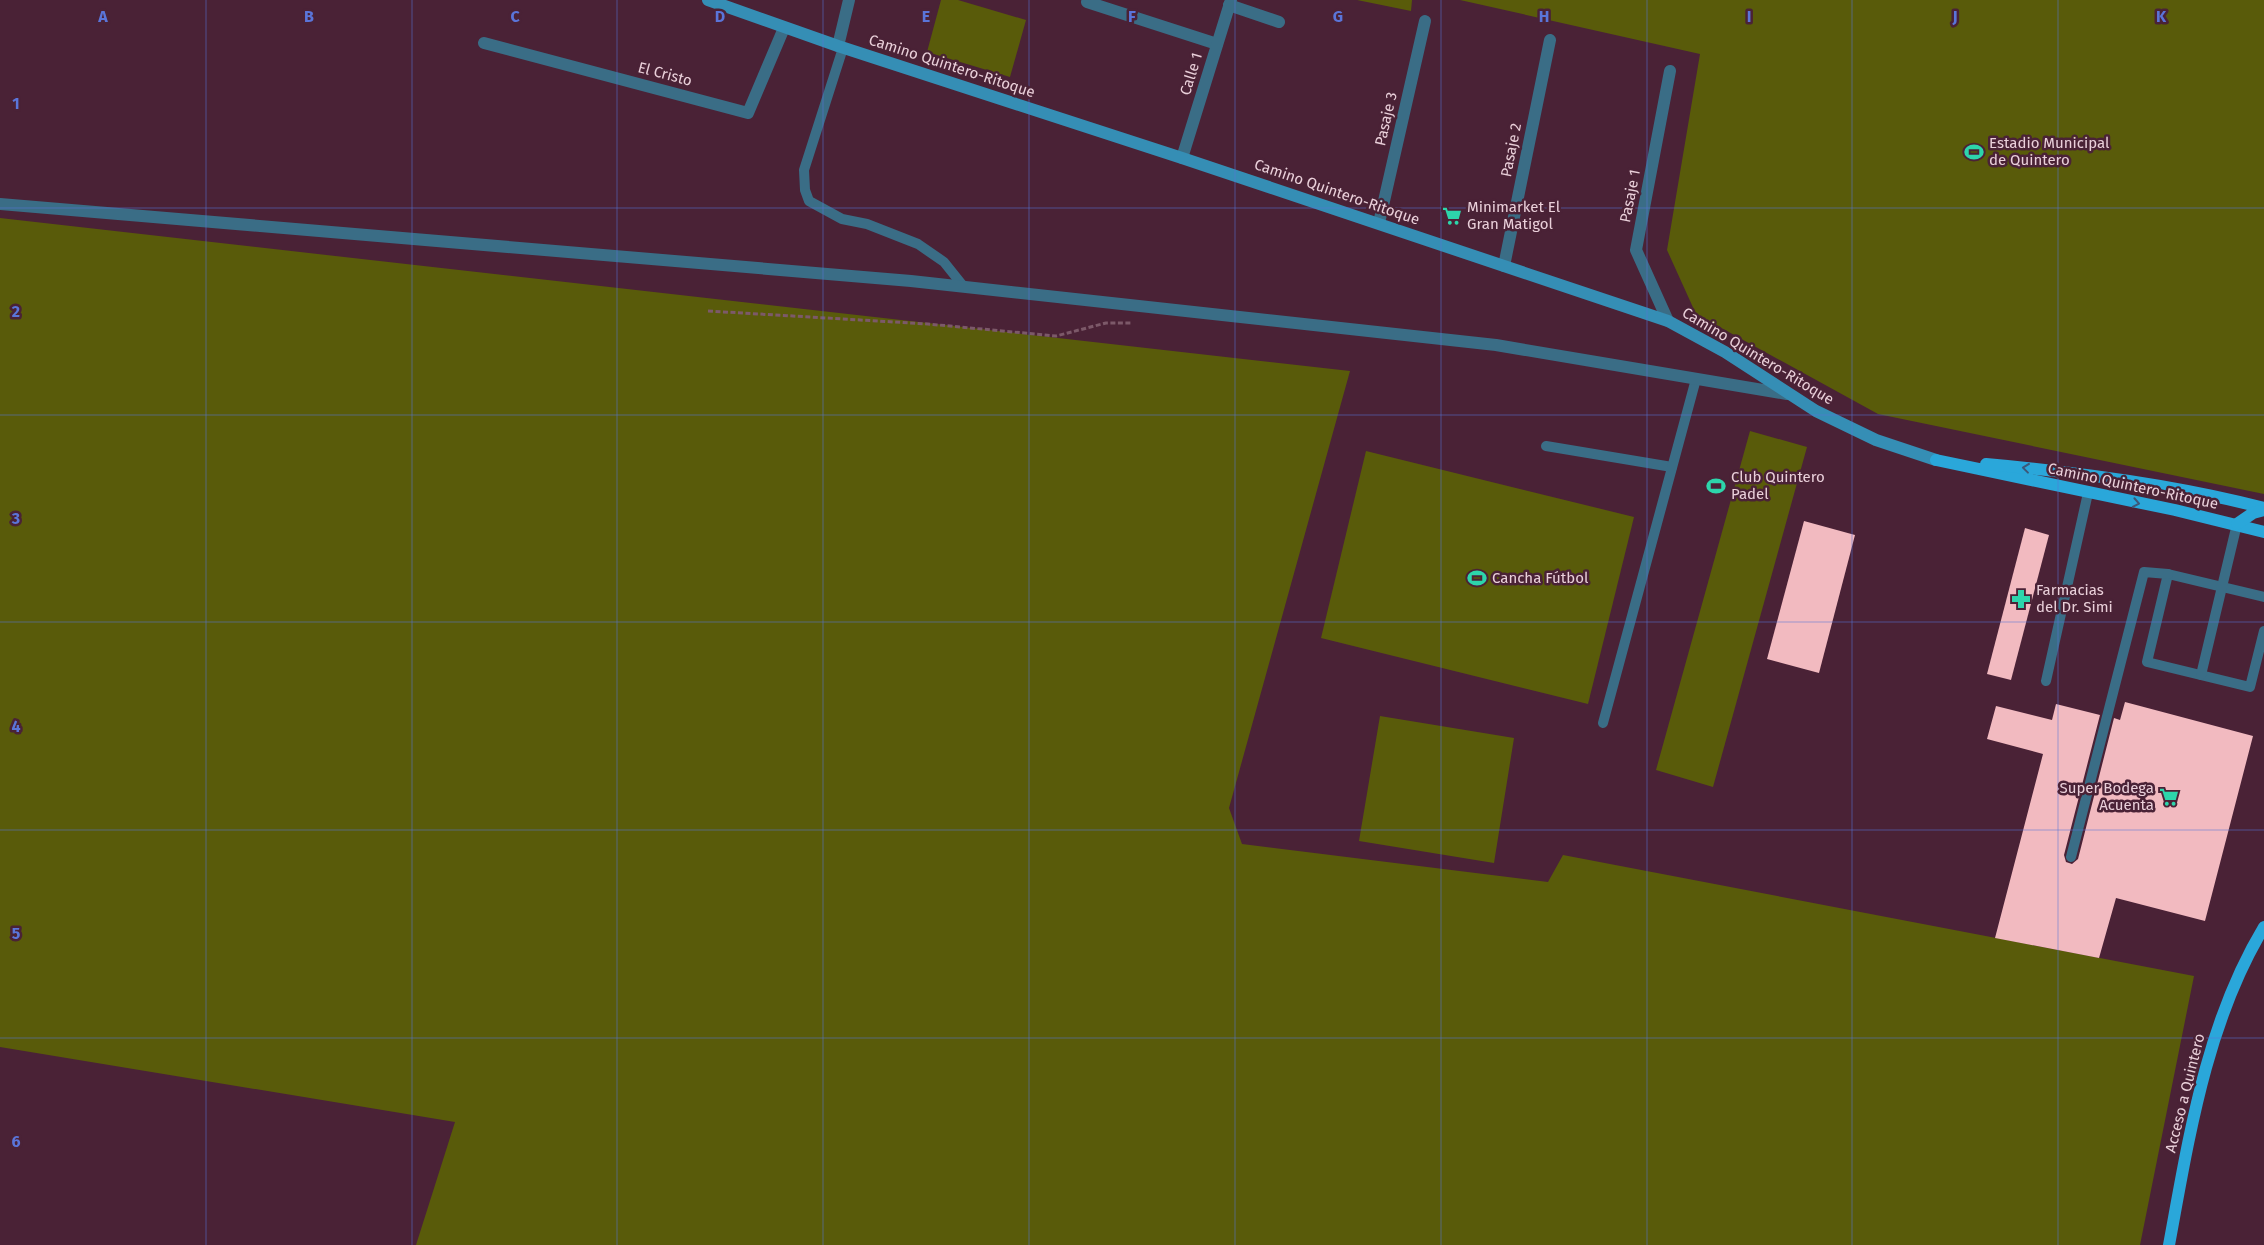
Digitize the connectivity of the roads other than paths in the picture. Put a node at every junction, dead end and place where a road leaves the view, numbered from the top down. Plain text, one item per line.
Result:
1 (708, 0) edge
2 (849, 0) edge
3 (1087, 2) dead end
4 (1230, 3) edge
5 (1424, 21) dead end
6 (1279, 22) dead end
7 (784, 28) junction
8 (1550, 40) dead end
9 (484, 43) dead end
10 (1217, 44) junction
11 (840, 47) junction
12 (1670, 71) dead end
13 (1182, 158) junction
14 (0, 204) edge
15 (1379, 224) junction
16 (1504, 266) junction
17 (964, 287) junction
18 (1668, 321) junction
19 (1696, 379) junction
20 (1787, 394) junction
21 (1546, 446) dead end
22 (1936, 460) junction
23 (1672, 467) junction
24 (2088, 493) junction
25 (2264, 509) edge
26 (2237, 524) junction
27 (2264, 532) edge
28 (2168, 574) junction
29 (2221, 587) junction
30 (2264, 597) edge
31 (2264, 631) edge
32 (2201, 675) junction
33 (2046, 681) dead end
34 (1603, 723) dead end
35 (2071, 857) dead end
36 (2264, 927) edge
37 (2169, 1245) edge

1 - 7 main road, Camino Quintero-Ritoque
2 - 11 street
3 - 10 street
4 - 6 street
4 - 10 street, Calle 1
5 - 15 street, Pasaje 3
7 - 9 street, El Cristo
7 - 11 main road, Camino Quintero-Ritoque
8 - 16 street, Pasaje 2
10 - 13 street, Calle 1
11 - 13 main road, Camino Quintero-Ritoque
11 - 17 lane
12 - 18 street, Pasaje 1
13 - 15 main road, Camino Quintero-Ritoque
14 - 17 street
15 - 16 main road, Camino Quintero-Ritoque
16 - 18 main road, Camino Quintero-Ritoque
17 - 19 street
18 - 20 main road, Camino Quintero-Ritoque
19 - 20 street
19 - 23 lane
20 - 22 main road, Camino Quintero-Ritoque
21 - 23 lane
22 - 24 main road, Camino Quintero-Ritoque
25 -> 22 main road, Camino Quintero-Ritoque
23 - 34 lane
24 -> 26 main road, Camino Quintero-Ritoque
24 - 33 lane
25 - 26 main road
26 - 27 main road, Camino Quintero-Ritoque
26 - 29 lane
28 - 29 lane
28 - 32 lane
28 - 35 lane
29 - 30 lane
29 - 32 lane
31 - 32 lane
36 - 37 main road, Acceso a Quintero

